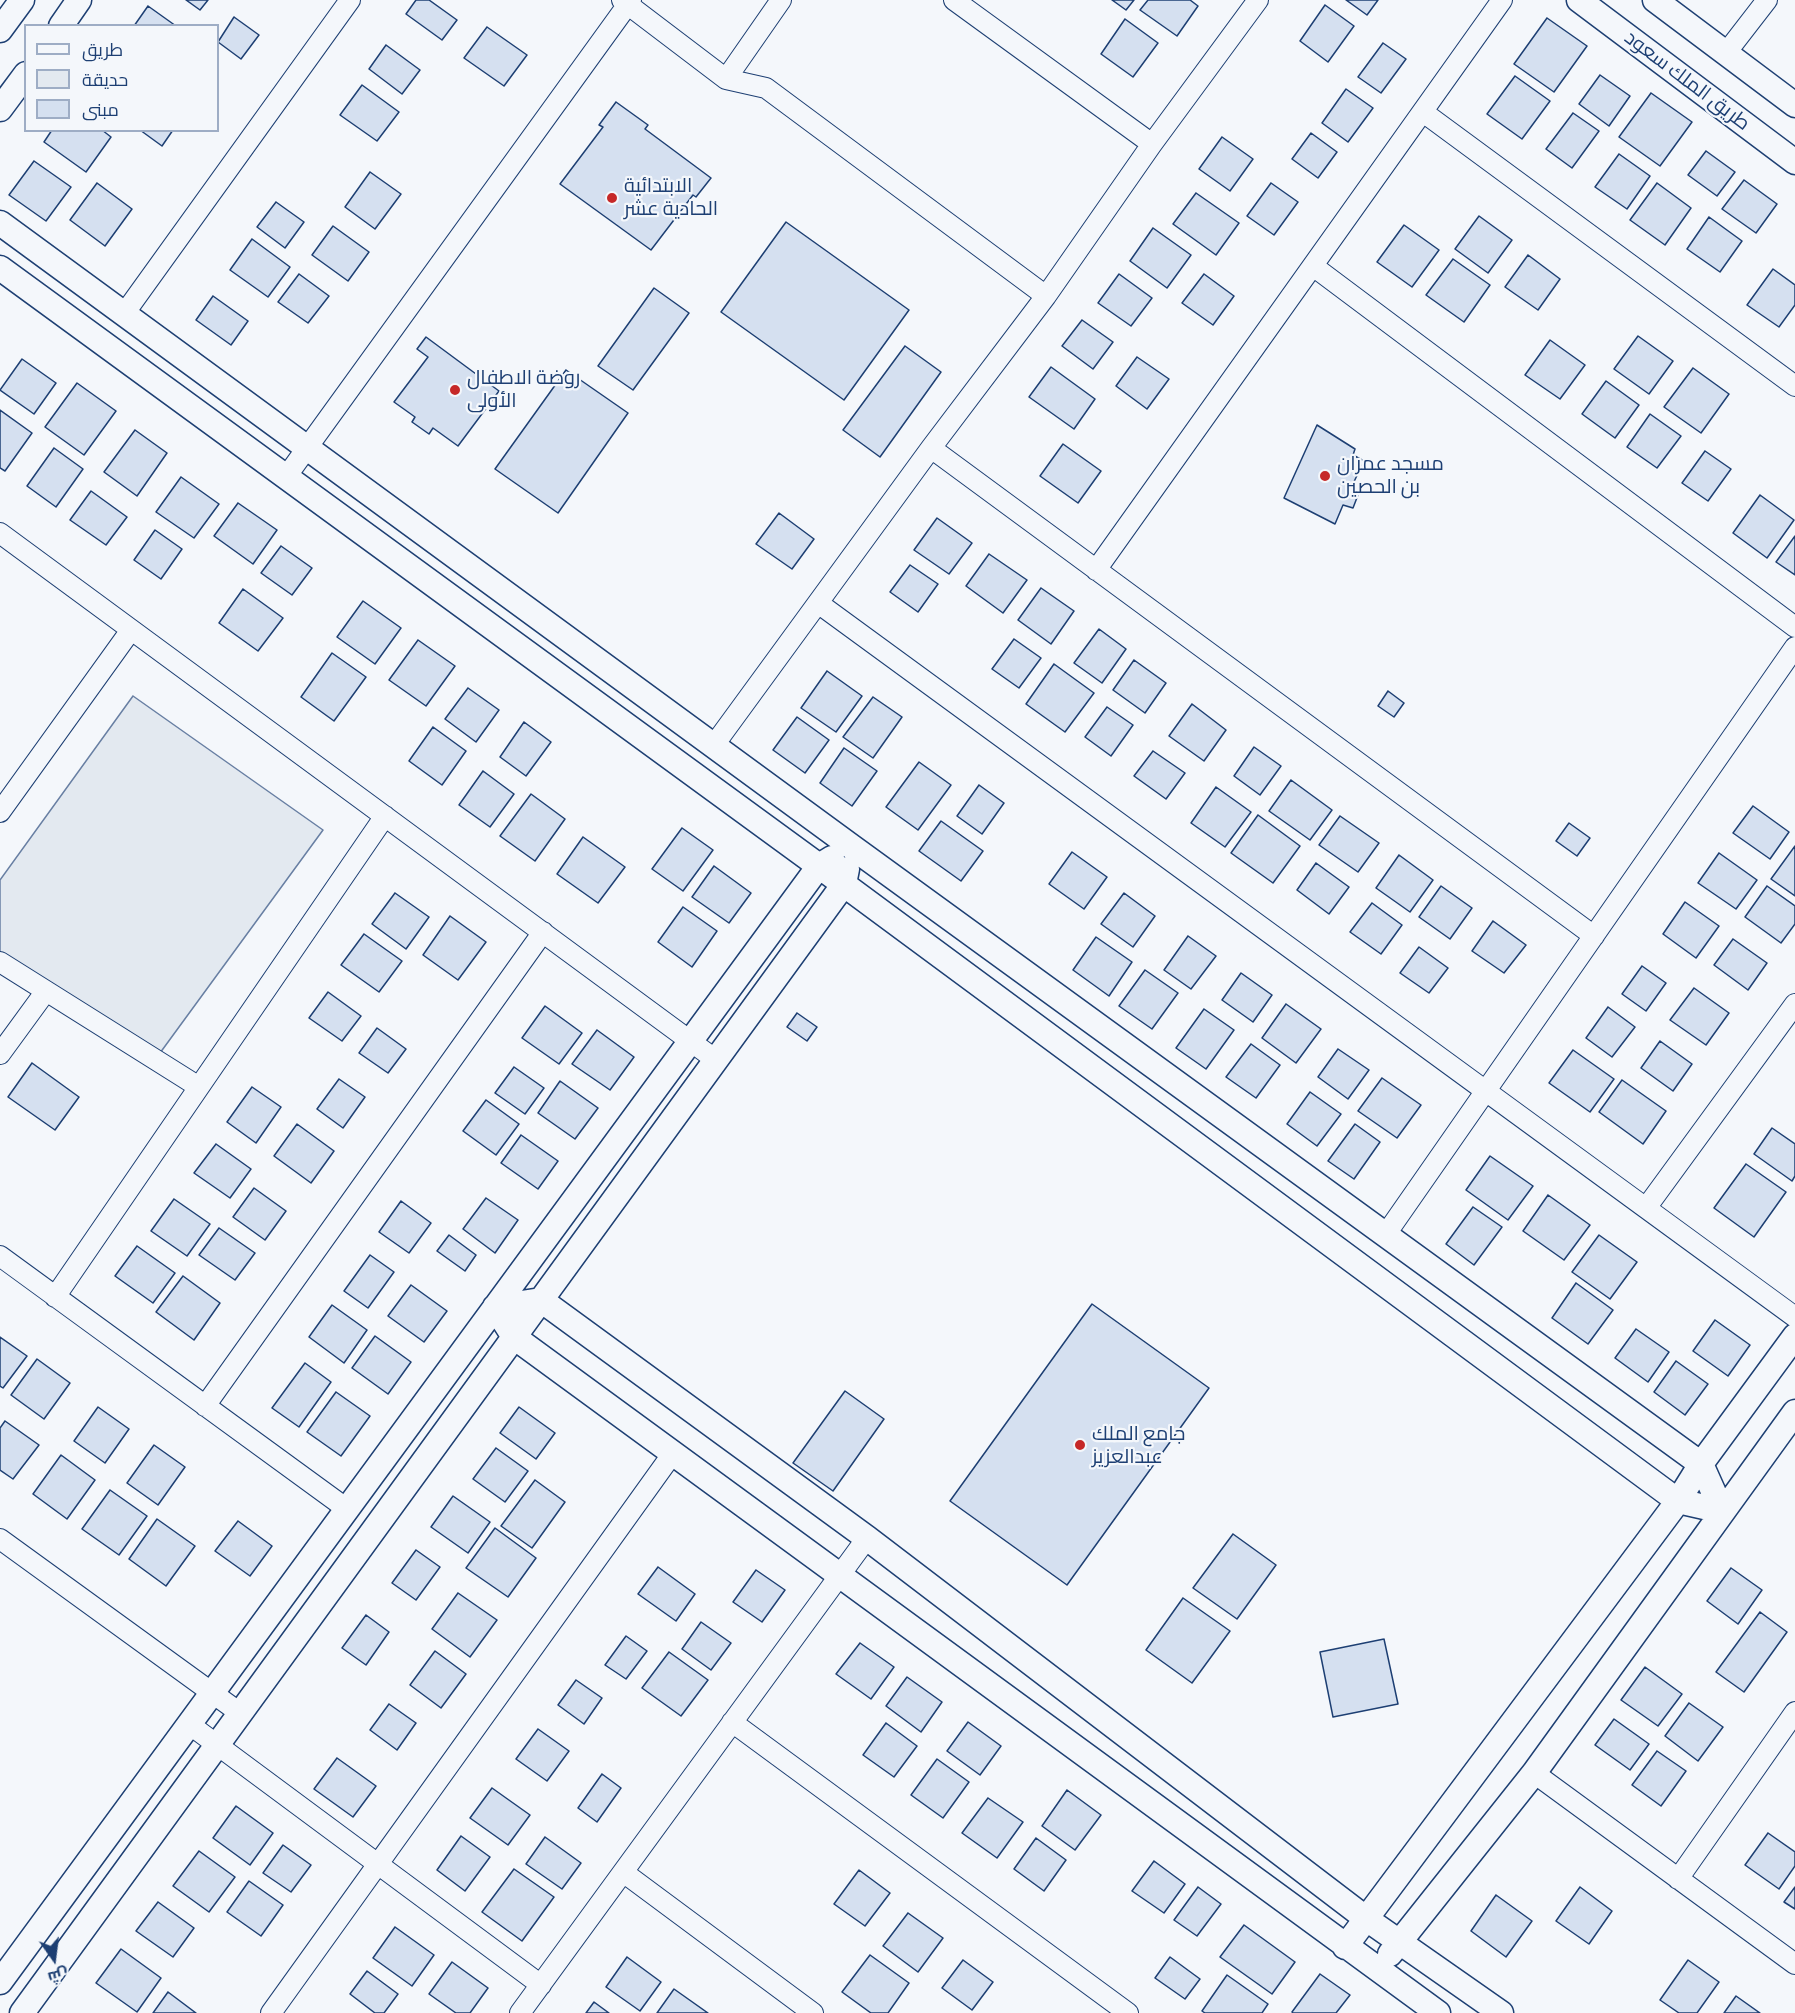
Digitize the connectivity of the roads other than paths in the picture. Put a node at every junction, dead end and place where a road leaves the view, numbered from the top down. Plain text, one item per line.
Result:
1 (22, 0) edge
2 (79, 0) edge
3 (350, 0) edge
4 (781, 0) edge
5 (954, 0) edge
6 (1258, 0) edge
7 (1502, 0) edge
8 (1579, 0) edge
9 (1655, 0) edge
10 (1767, 0) edge
11 (627, 2) edge
12 (62, 24) edge
13 (0, 30) edge
14 (1726, 53) junction
15 (24, 77) edge
16 (726, 79) junction
17 (1795, 105) edge
18 (0, 109) edge
19 (1423, 112) junction
20 (1152, 144) junction
21 (1795, 162) edge
22 (0, 224) edge
23 (1313, 266) junction
24 (0, 268) edge
25 (1046, 296) junction
26 (124, 314) junction
27 (1795, 386) edge
28 (307, 447) junction
29 (931, 448) junction
30 (286, 477) junction
31 (0, 533) edge
32 (1096, 570) junction
33 (818, 603) junction
34 (1795, 627) edge
35 (131, 630) junction
36 (1795, 647) edge
37 (714, 745) junction
38 (0, 812) edge
39 (385, 816) junction
40 (852, 847) junction
41 (819, 866) junction
42 (844, 884) junction
43 (543, 932) junction
44 (1594, 936) junction
45 (0, 962) edge
46 (46, 991) junction
47 (1795, 1004) edge
48 (690, 1040) junction
49 (0, 1054) edge
50 (717, 1059) junction
51 (199, 1087) junction
52 (1486, 1091) junction
53 (1646, 1208) junction
54 (1386, 1234) junction
55 (0, 1256) edge
56 (55, 1297) junction
57 (542, 1300) junction
58 (495, 1307) junction
59 (1795, 1317) edge
60 (1795, 1336) edge
61 (514, 1337) junction
62 (206, 1406) junction
63 (1795, 1412) edge
64 (673, 1452) junction
65 (1701, 1464) junction
66 (1678, 1501) junction
67 (347, 1509) junction
68 (1722, 1511) junction
69 (867, 1538) junction
70 (0, 1539) edge
71 (840, 1574) junction
72 (212, 1693) junction
73 (1795, 1712) edge
74 (240, 1713) junction
75 (732, 1722) junction
76 (189, 1724) junction
77 (218, 1744) junction
78 (1534, 1773) junction
79 (378, 1864) junction
80 (623, 1872) junction
81 (1678, 1879) junction
82 (1368, 1920) junction
83 (1399, 1942) junction
84 (1346, 1947) junction
85 (1795, 1964) edge
86 (1379, 1971) junction
87 (0, 1982) edge
88 (541, 1985) junction
89 (790, 2006) edge
90 (22, 2013) edge
91 (271, 2013) edge
92 (520, 2013) edge
93 (813, 2013) edge
94 (1128, 2013) edge
95 (1438, 2013) edge
96 (1501, 2013) edge

1 - 13 street
2 - 12 street
3 - 26 street
4 - 16 street
5 - 20 street
6 - 20 street
7 - 19 street
8 - 21 street, طريق الملك سعود
9 - 14 street
10 - 14 street
11 - 16 street
11 - 28 street
14 - 17 street
15 - 18 street
16 - 25 street
19 - 23 street
19 - 27 street
20 - 25 street
22 - 26 street
23 - 32 street
23 - 34 street
24 - 30 street
25 - 29 street
26 - 28 street
28 - 30 street
28 - 37 street
29 - 32 street
29 - 33 street
30 - 41 street
31 - 35 street
32 - 44 street
33 - 37 street
33 - 52 street
35 - 38 street
35 - 39 street
36 - 44 street
37 - 40 street
39 - 43 street
39 - 51 street
40 - 41 street
40 - 42 street
40 - 54 street
41 - 42 street
41 - 48 street
42 - 50 street
42 - 66 street
43 - 48 street
43 - 62 street
44 - 52 street
45 - 46 street
46 - 49 street
46 - 51 street
47 - 53 street
48 - 50 street
48 - 58 street
50 - 57 street
51 - 56 street
52 - 53 street
52 - 54 street
53 - 59 street
54 - 65 street
55 - 56 street
56 - 62 street
57 - 58 street
57 - 61 street
57 - 69 street
58 - 61 street
58 - 67 street
60 - 65 street
61 - 64 street
61 - 74 street
62 - 67 street
63 - 68 street
64 - 71 street
64 - 79 street
65 - 66 street
65 - 68 street
66 - 68 street
66 - 82 street
67 - 72 street
68 - 78 street
69 - 71 street
69 - 82 street
70 - 72 street
71 - 75 street
71 - 84 street
72 - 74 street
72 - 76 street
73 - 81 street
74 - 77 street
75 - 80 street
75 - 94 street
76 - 77 street
76 - 87 street
77 - 79 street
77 - 90 street
78 - 81 street
78 - 83 street
79 - 88 street
79 - 91 street
80 - 88 street
80 - 89 street
81 - 85 street
82 - 83 street
82 - 84 street
83 - 86 street
83 - 96 street
84 - 86 street
86 - 95 street
88 - 92 street
89 - 93 street

